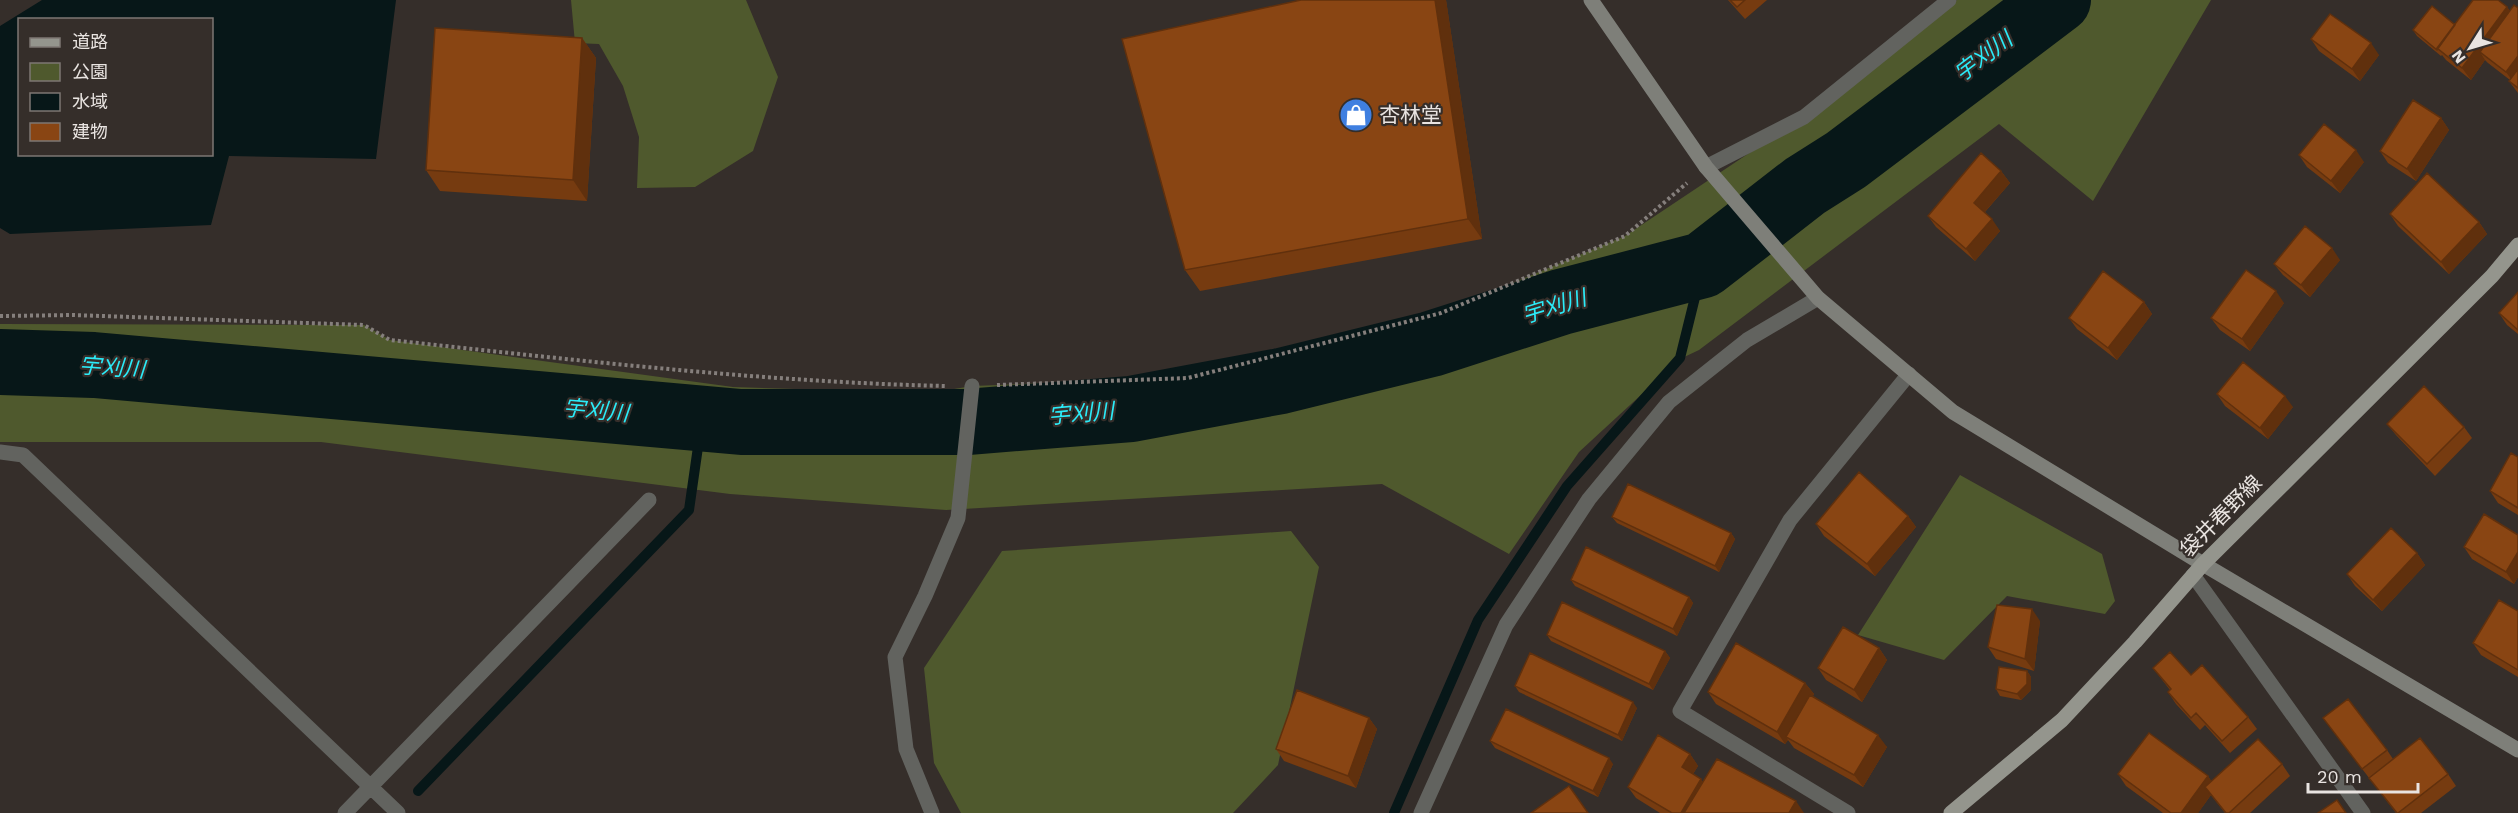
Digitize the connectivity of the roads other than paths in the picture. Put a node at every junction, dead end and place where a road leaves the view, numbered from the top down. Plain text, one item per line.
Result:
1 (1592, 0) edge
2 (1949, 0) edge
3 (1706, 167) junction
4 (2518, 245) edge
5 (1818, 298) junction
6 (1909, 374) junction
7 (972, 386) road end
8 (0, 452) edge
9 (649, 500) dead end
10 (2198, 569) junction
11 (2518, 750) edge
12 (370, 787) junction
13 (345, 813) edge
14 (398, 813) edge
15 (932, 813) edge
16 (1421, 813) edge
17 (1848, 813) edge
18 (1951, 813) edge
19 (2363, 813) edge

1 - 3 street
2 - 3 street
3 - 5 street
4 - 10 main road, 袋井春野線
5 - 6 street
5 - 16 street
6 - 10 street
6 - 17 street
7 - 15 street
8 - 12 street
9 - 12 street
10 - 11 street
10 - 18 main road, 袋井春野線
10 - 19 street
12 - 13 street
12 - 14 street

